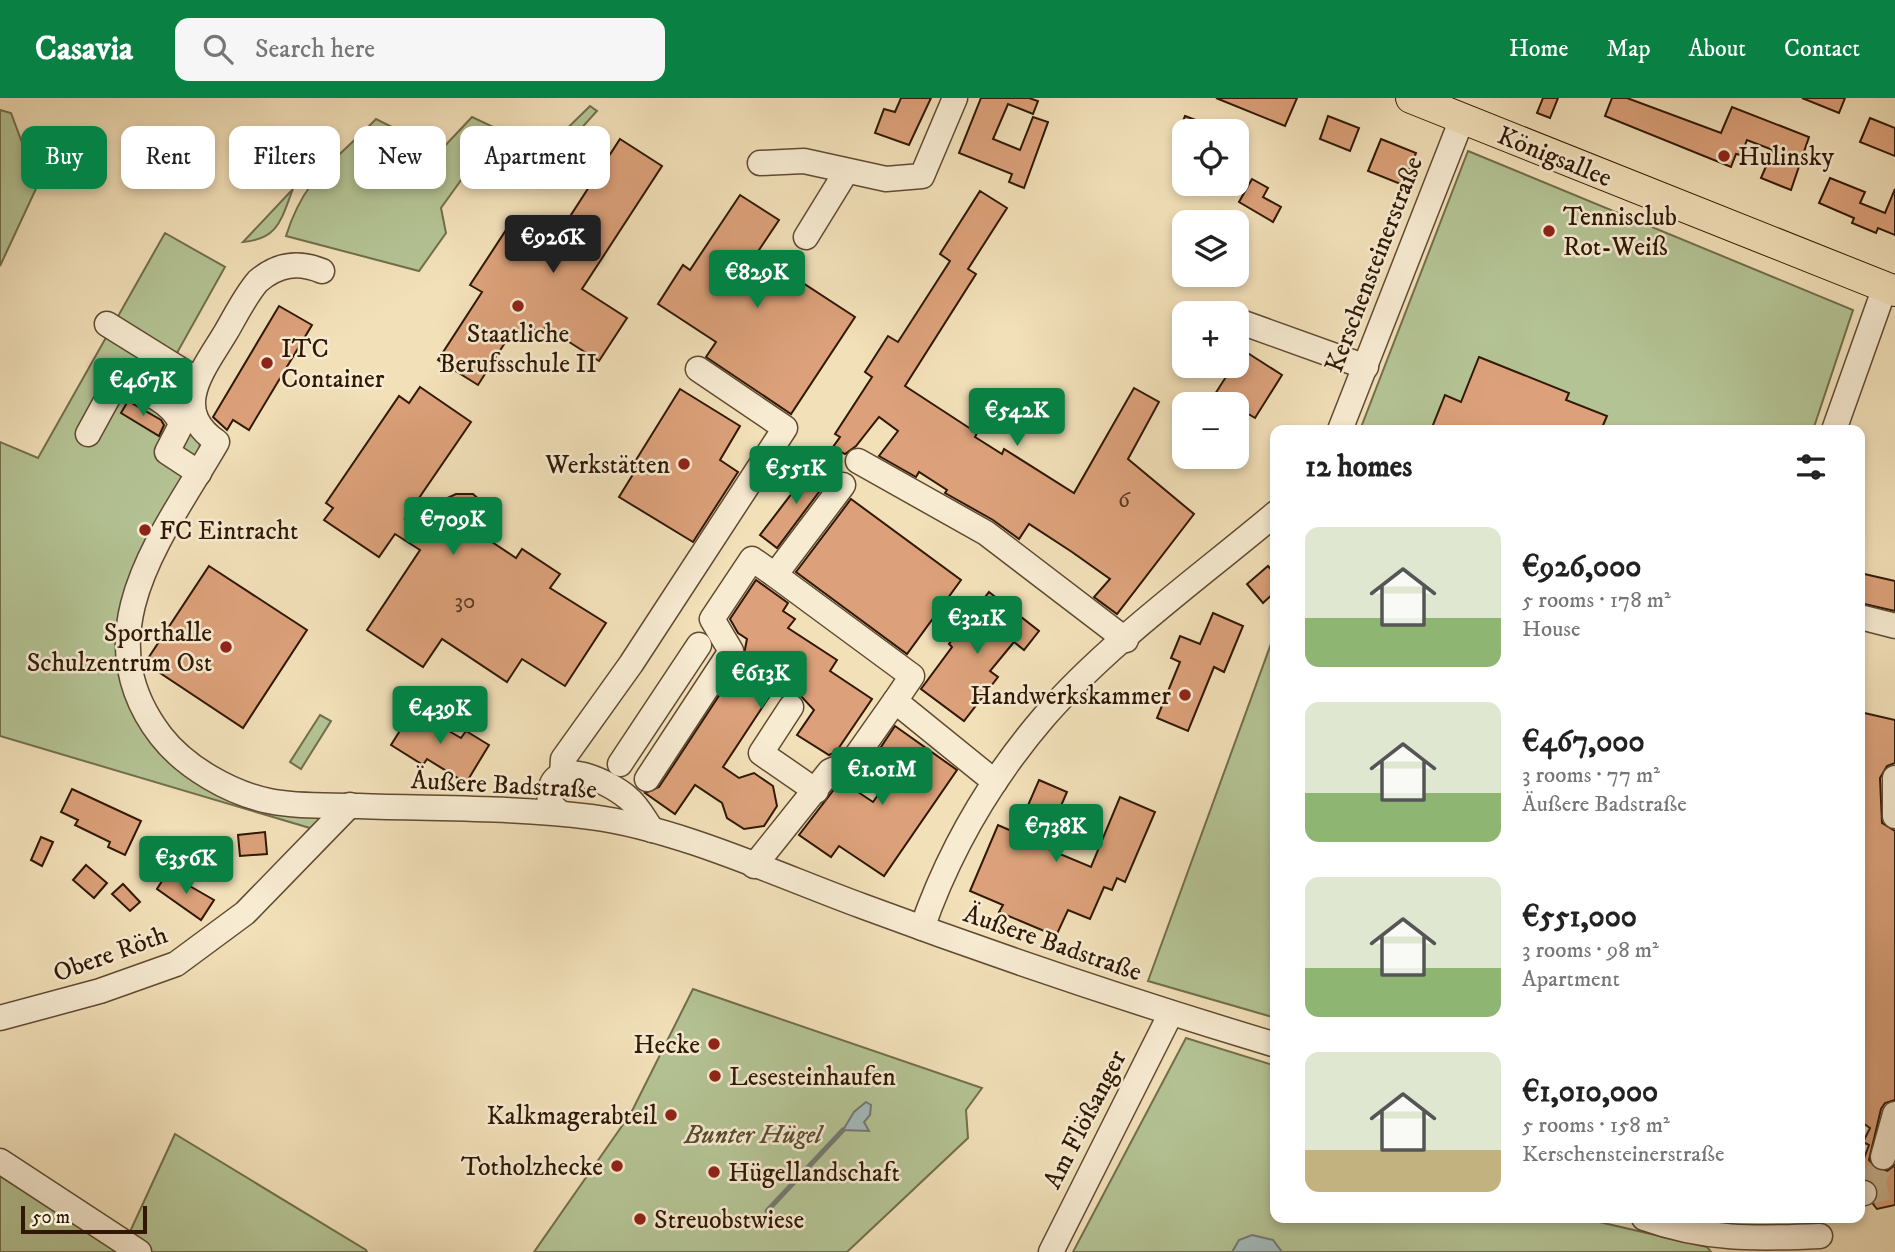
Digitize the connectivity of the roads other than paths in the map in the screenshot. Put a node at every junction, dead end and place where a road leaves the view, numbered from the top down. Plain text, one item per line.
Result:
1 (955, 98) edge
2 (1411, 98) edge
3 (1462, 119) junction
4 (760, 163) dead end
5 (846, 172) junction
6 (806, 237) dead end
7 (322, 271) dead end
8 (1890, 289) edge
9 (107, 324) dead end
10 (1249, 325) edge
11 (1366, 367) junction
12 (698, 369) dead end
13 (197, 380) junction
14 (1342, 425) edge
15 (1836, 425) edge
16 (88, 434) dead end
17 (858, 461) dead end
18 (200, 472) junction
19 (842, 485) dead end
20 (1270, 518) edge
21 (775, 575) junction
22 (1865, 618) edge
23 (1895, 626) edge
24 (1125, 640) junction
25 (699, 645) dead end
26 (895, 701) junction
27 (792, 707) dead end
28 (653, 714) junction
29 (678, 731) junction
30 (620, 764) dead end
31 (562, 774) junction
32 (1895, 778) edge
33 (647, 779) dead end
34 (995, 782) junction
35 (816, 791) junction
36 (350, 805) junction
37 (560, 813) junction
38 (1895, 816) edge
39 (652, 830) junction
40 (754, 866) junction
41 (922, 929) junction
42 (1171, 1013) junction
43 (0, 1018) edge
44 (1270, 1043) edge
45 (1895, 1114) edge
46 (1883, 1157) tunnel mouth
47 (0, 1161) edge
48 (1658, 1223) edge
49 (1820, 1235) edge
50 (139, 1252) edge
51 (1051, 1252) edge

1 - 5 street
2 - 3 main road, Königsallee
3 - 8 main road, Königsallee
3 - 11 street, Kerschensteinerstraße
4 - 5 street
5 - 6 street
7 - 13 street
8 - 15 street
9 - 13 street
10 - 11 street
11 - 14 street, Kerschensteinerstraße
12 - 31 street
13 - 18 street, Äußere Badstraße
16 - 18 street
17 - 24 street
18 - 36 street, Äußere Badstraße
19 - 21 street
20 - 24 street
21 - 26 street
21 - 29 street
22 - 23 street
24 - 34 street
25 - 28 street
26 - 34 street
26 - 35 street
27 - 35 street
28 - 29 street
28 - 30 street
29 - 33 street
31 - 37 street
31 - 39 street
32 - 38 street
34 - 41 street
35 - 40 street
36 - 37 street, Äußere Badstraße
36 - 43 street, Obere Röth
37 - 39 street, Äußere Badstraße
39 - 40 street, Äußere Badstraße
40 - 41 street, Äußere Badstraße
41 - 42 street, Äußere Badstraße
42 - 44 street, Äußere Badstraße
42 - 51 street, Am Flößanger
45 - 46 street
47 - 50 street
48 - 49 street

